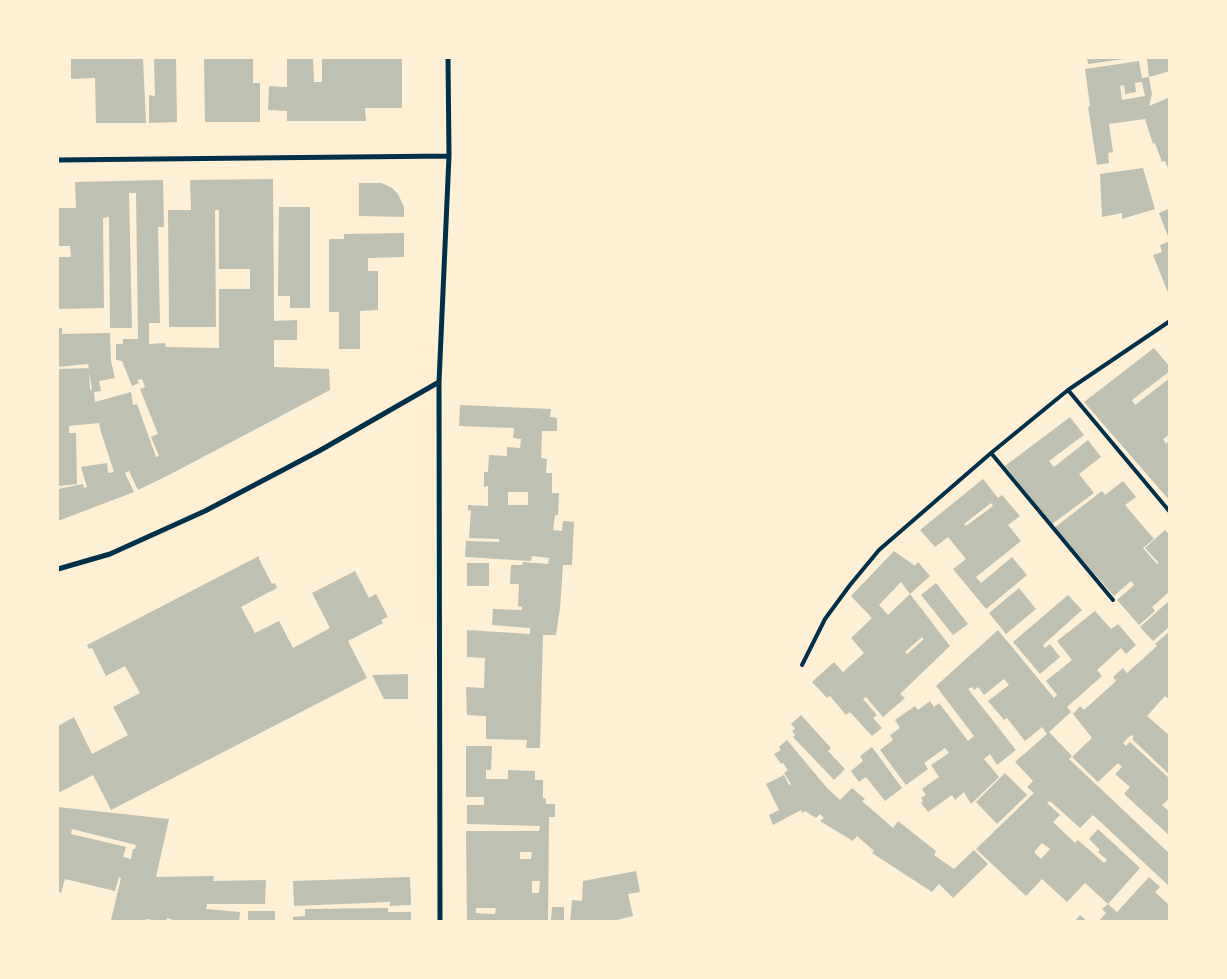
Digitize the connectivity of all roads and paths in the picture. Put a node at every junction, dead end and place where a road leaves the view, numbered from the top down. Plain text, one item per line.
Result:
1 (448, 58) edge
2 (449, 156) junction
3 (58, 160) edge
4 (1170, 321) edge
5 (439, 382) junction
6 (1068, 390) junction
7 (991, 453) junction
8 (1170, 512) edge
9 (58, 569) edge
10 (1113, 600) dead end
11 (802, 665) dead end
12 (440, 922) edge

1 - 2 street
2 - 3 street
2 - 5 street
4 - 6 lane
5 - 9 street
5 - 12 street
6 - 7 lane
6 - 8 lane
7 - 10 lane
7 - 11 lane

